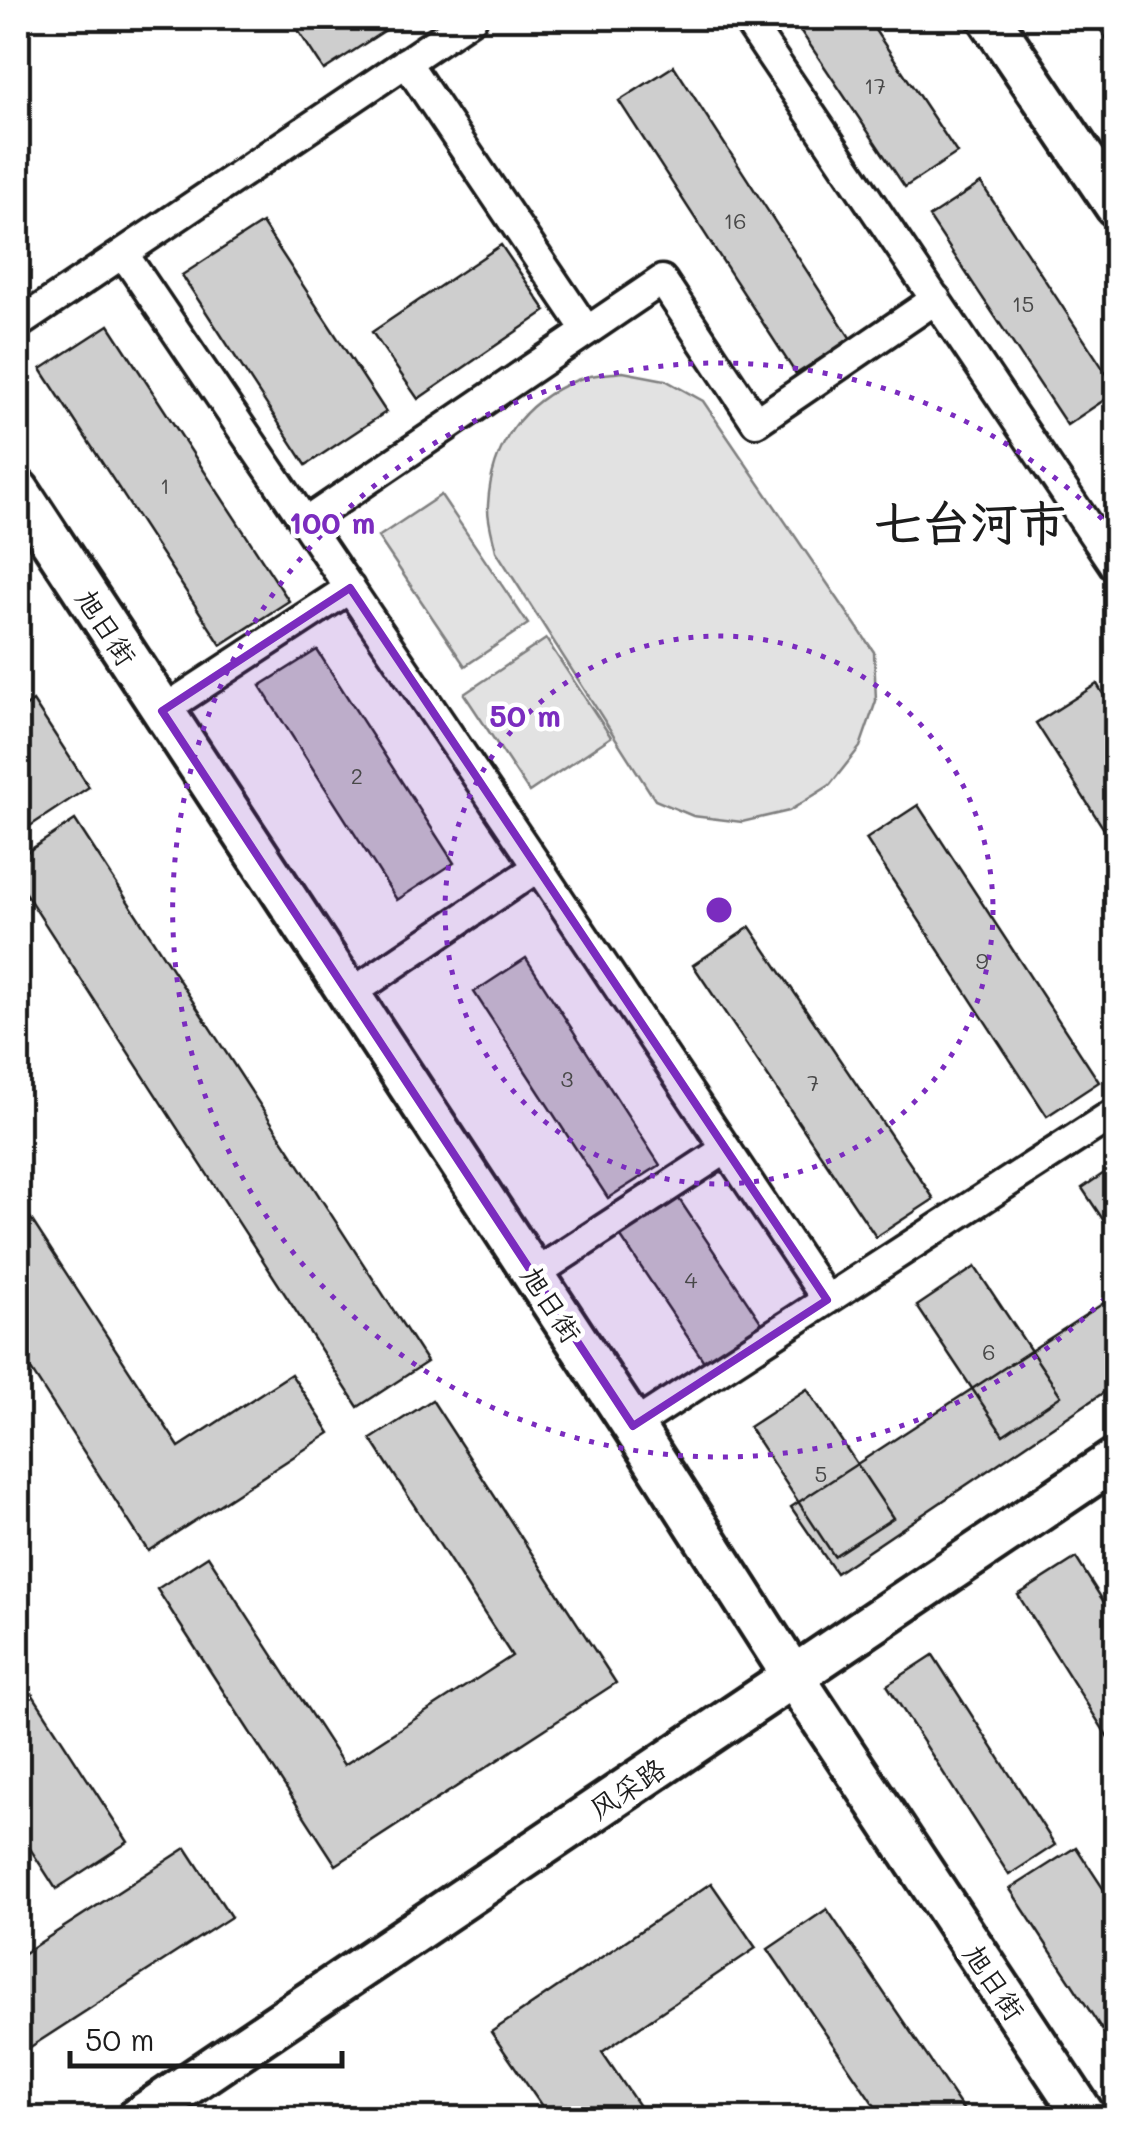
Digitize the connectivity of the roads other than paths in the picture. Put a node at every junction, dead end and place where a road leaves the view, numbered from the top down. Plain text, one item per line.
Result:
1 (472, 18) edge
2 (746, 18) edge
3 (989, 18) edge
4 (406, 62) junction
5 (1116, 206) edge
6 (124, 253) junction
7 (936, 299) junction
8 (18, 324) edge
9 (587, 332) junction
10 (18, 490) edge
11 (306, 522) junction
12 (1116, 568) edge
13 (350, 588) junction
14 (162, 711) junction
15 (538, 867) junction
16 (349, 995) junction
17 (1116, 1112) edge
18 (726, 1148) junction
19 (533, 1276) junction
20 (827, 1300) junction
21 (633, 1426) junction
22 (1116, 1459) edge
23 (793, 1676) junction
24 (138, 2118) edge
25 (1086, 2118) edge

1 - 4 street
2 - 7 street
3 - 5 main road
4 - 6 street
4 - 9 street
6 - 8 street
6 - 11 street
7 - 9 street
7 - 12 street
9 - 11 street
10 - 14 main road, 旭日街
11 - 13 street
13 - 14 street
13 - 15 street
14 - 16 main road, 旭日街
15 - 16 street
15 - 18 street
16 - 19 main road, 旭日街
17 - 20 street
18 - 19 street
18 - 20 street
19 - 21 main road, 旭日街
20 - 21 street
21 - 23 main road, 旭日街
22 - 23 main road, 风采路
23 - 24 main road, 风采路
23 - 25 main road, 旭日街

